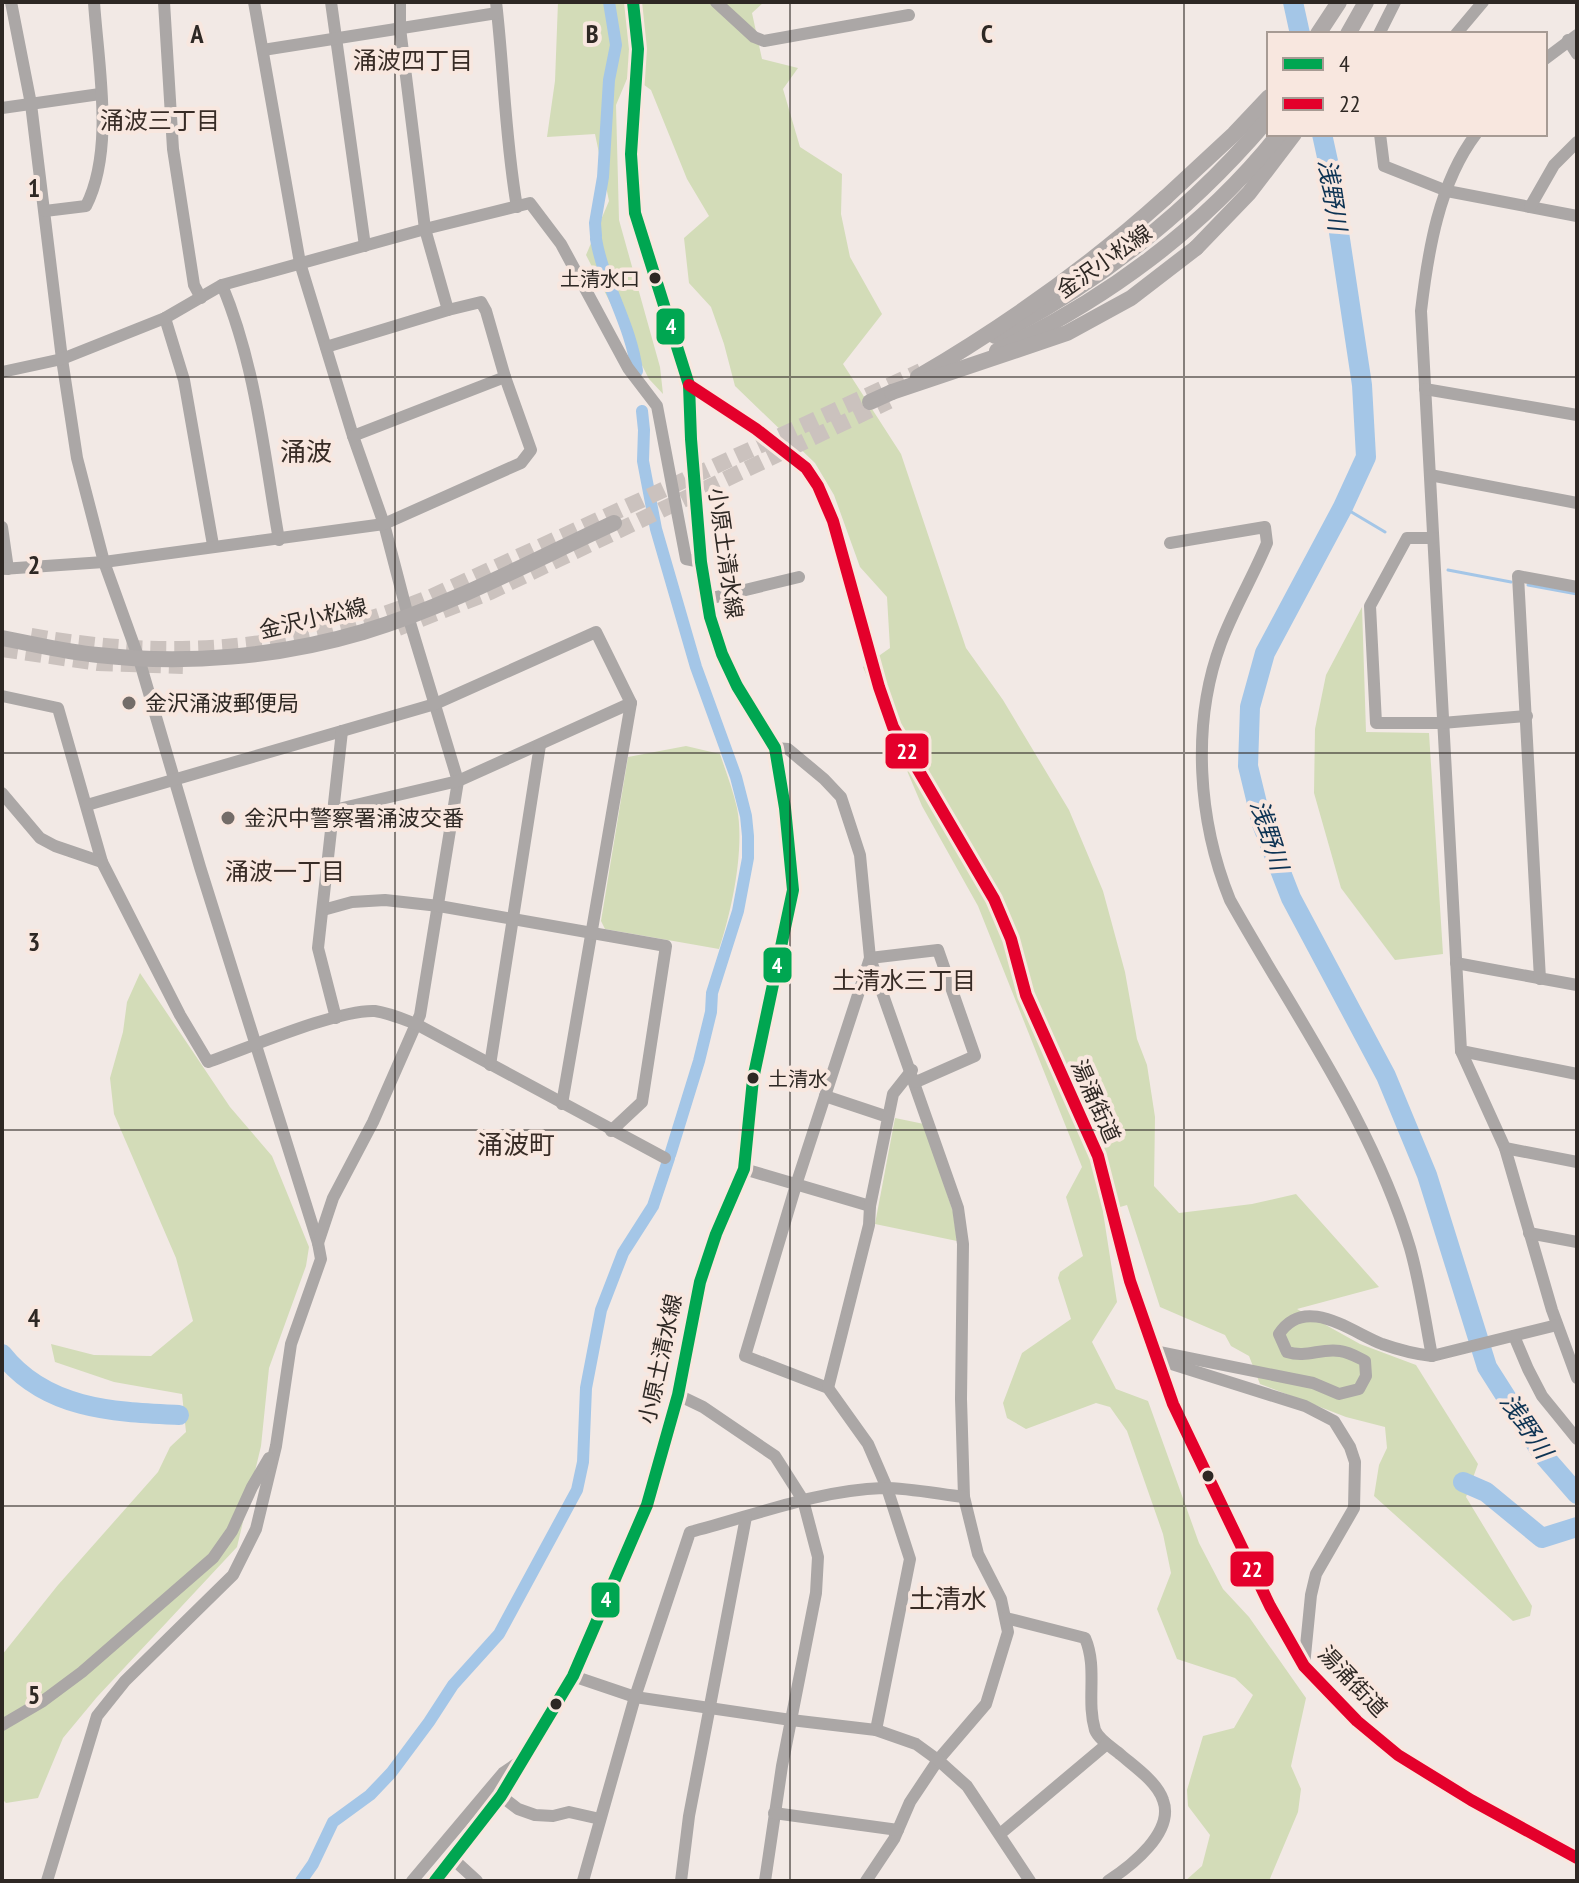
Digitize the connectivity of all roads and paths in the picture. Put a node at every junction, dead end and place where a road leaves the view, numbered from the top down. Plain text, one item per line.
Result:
1 (11, 2) edge
2 (94, 2) edge
3 (164, 2) edge
4 (254, 2) edge
5 (331, 2) edge
6 (400, 2) edge
7 (633, 2) edge
8 (716, 2) edge
9 (1366, 2) edge
10 (1376, 2) edge
11 (1395, 2) edge
12 (1483, 2) edge
13 (497, 8) edge
14 (909, 15) dead end
15 (1339, 18) edge
16 (400, 28) junction
17 (1321, 32) edge
18 (1359, 32) edge
19 (1380, 32) edge
20 (1458, 32) edge
21 (336, 38) junction
22 (1572, 38) edge
23 (263, 50) junction
24 (1577, 54) edge
25 (1547, 57) edge
26 (100, 94) junction
27 (1267, 99) edge
28 (31, 104) junction
29 (2, 108) edge
30 (1267, 120) edge
31 (1277, 136) edge
32 (1293, 136) edge
33 (1380, 136) edge
34 (1475, 136) edge
35 (1577, 142) edge
36 (1447, 191) junction
37 (517, 207) junction
38 (1530, 207) junction
39 (45, 211) junction
40 (1577, 216) edge
41 (425, 229) junction
42 (365, 246) junction
43 (300, 263) junction
44 (222, 285) junction
45 (201, 298) junction
46 (448, 310) junction
47 (165, 318) junction
48 (326, 347) junction
49 (62, 359) junction
50 (2, 372) edge
51 (505, 377) junction
52 (689, 385) junction
53 (1425, 389) junction
54 (892, 392) junction
55 (870, 402) tunnel mouth
56 (1577, 415) edge
57 (353, 436) junction
58 (1430, 475) junction
59 (1577, 503) edge
60 (614, 523) dead end
61 (384, 524) junction
62 (2, 527) edge
63 (1433, 538) junction
64 (279, 540) junction
65 (1170, 543) dead end
66 (213, 545) junction
67 (104, 562) junction
68 (701, 562) junction
69 (5, 569) edge
70 (799, 577) dead end
71 (1577, 587) edge
72 (708, 599) junction
73 (408, 616) junction
74 (2, 638) edge
75 (139, 659) junction
76 (2, 696) edge
77 (631, 703) junction
78 (435, 704) junction
79 (1527, 716) junction
80 (1442, 723) junction
81 (342, 731) junction
82 (540, 745) junction
83 (775, 748) junction
84 (174, 778) junction
85 (458, 781) junction
86 (2, 793) edge
87 (87, 805) junction
88 (334, 810) junction
89 (102, 862) junction
90 (439, 906) junction
91 (323, 910) junction
92 (514, 919) junction
93 (592, 933) junction
94 (870, 958) junction
95 (1456, 963) junction
96 (1540, 979) junction
97 (1577, 985) edge
98 (336, 1018) junction
99 (416, 1024) junction
100 (258, 1045) junction
101 (1461, 1051) junction
102 (490, 1065) junction
103 (1577, 1074) edge
104 (914, 1076) junction
105 (825, 1096) junction
106 (562, 1104) junction
107 (888, 1117) junction
108 (611, 1131) junction
109 (1505, 1148) junction
110 (665, 1158) dead end
111 (1577, 1162) edge
112 (744, 1169) junction
113 (796, 1185) junction
114 (870, 1206) junction
115 (1529, 1233) junction
116 (1577, 1242) edge
117 (318, 1243) junction
118 (1557, 1325) junction
119 (1512, 1337) junction
120 (1438, 1355) junction
121 (1156, 1356) junction
122 (1577, 1377) edge
123 (828, 1388) junction
124 (678, 1395) junction
125 (1577, 1439) edge
126 (276, 1446) junction
127 (887, 1488) junction
128 (964, 1497) junction
129 (803, 1500) junction
130 (746, 1517) junction
131 (1006, 1618) junction
132 (1304, 1666) junction
133 (573, 1676) junction
134 (635, 1697) junction
135 (710, 1708) junction
136 (791, 1720) junction
137 (2, 1725) edge
138 (876, 1730) junction
139 (1107, 1744) junction
140 (525, 1758) junction
141 (938, 1760) junction
142 (501, 1796) junction
143 (774, 1813) junction
144 (600, 1819) junction
145 (898, 1830) junction
146 (1000, 1834) junction
147 (1577, 1858) edge
148 (453, 1859) junction
149 (52, 1879) edge
150 (412, 1881) edge
151 (435, 1881) edge
152 (477, 1881) edge
153 (583, 1881) edge
154 (681, 1881) edge
155 (765, 1881) edge
156 (866, 1881) edge
157 (1030, 1881) edge
158 (1108, 1881) edge

1 - 28 street
2 - 26 street
3 - 45 street
4 - 23 street
5 - 21 street
6 - 16 street
7 - 52 main road, 小原土清水線
8 - 14 street
9 - 15 main road
10 - 18 main road
11 - 19 street
12 - 20 street
13 - 16 street
13 - 37 street
15 - 17 main road
16 - 21 street
16 - 41 street
21 - 23 street
21 - 42 street
22 - 24 street
22 - 25 street
23 - 43 street
26 - 28 street
26 - 39 street
27 - 54 main road, bridge
28 - 29 street
28 - 39 street
30 - 31 main road, 金沢小松線
32 - 54 main road, bridge
33 - 36 street
34 - 36 street
35 - 38 street
36 - 38 street
36 - 53 street
37 - 41 street
37 - 68 street
38 - 40 street
39 - 49 street
41 - 42 street
41 - 46 street
42 - 43 street
43 - 44 street
43 - 48 street
44 - 45 street
44 - 64 street
45 - 47 street
46 - 48 street
46 - 51 street
47 - 49 street
47 - 66 street
48 - 57 street
49 - 50 street
49 - 67 street
51 - 57 street
51 - 61 street
52 - 68 main road, 小原土清水線
52 - 121 main road, 湯涌街道
53 - 56 street
53 - 58 street
54 - 55 main road
57 - 61 street
58 - 59 street
58 - 63 street
60 - 73 main road, 金沢小松線
61 - 64 street
61 - 73 street
62 - 69 street
63 - 80 street
63 - 80 street
64 - 66 street
65 - 120 street
66 - 67 street
67 - 69 street
67 - 75 street
68 - 72 main road, 小原土清水線
70 - 72 street
71 - 79 street
72 - 83 main road, 小原土清水線
73 - 75 main road, 金沢小松線
73 - 78 street
74 - 75 main road, 金沢小松線
75 - 84 street
76 - 87 street
77 - 78 street
77 - 82 street
77 - 93 street
78 - 81 street
78 - 85 street
79 - 80 street
79 - 96 street
80 - 95 street
81 - 84 street
81 - 88 street
82 - 85 street
82 - 92 street
83 - 94 street
83 - 112 main road, 小原土清水線
84 - 87 street
84 - 100 street
85 - 88 street
85 - 90 street
86 - 89 street
87 - 89 street
88 - 91 street
89 - 100 street
90 - 91 street
90 - 92 street
90 - 99 street
91 - 98 street
92 - 93 street
92 - 102 street
93 - 106 street
93 - 108 street
94 - 104 street
94 - 104 street
94 - 105 street
95 - 96 street
95 - 101 street
96 - 97 street
98 - 99 street
98 - 100 street
99 - 102 street
99 - 117 street
100 - 117 street
101 - 103 street
101 - 109 street
102 - 106 street
104 - 107 street
104 - 128 street
105 - 107 street
105 - 113 street
106 - 108 street
107 - 114 street
108 - 110 street
109 - 111 street
109 - 115 street
112 - 113 street
112 - 124 main road, 小原土清水線
113 - 114 street
113 - 123 street
114 - 123 street
115 - 116 street
115 - 118 street
117 - 126 street
118 - 119 street
118 - 122 street
119 - 120 street
119 - 125 street
120 - 121 street
121 - 132 main road, 湯涌街道
121 - 132 street
123 - 127 street
124 - 129 street
124 - 133 main road, 小原土清水線
126 - 137 street
126 - 149 street
127 - 128 street
127 - 129 street
127 - 138 street
128 - 131 street
129 - 130 street
129 - 136 street
130 - 134 street
130 - 135 street
131 - 139 street
131 - 141 street
132 - 147 main road, 湯涌街道
133 - 134 street
133 - 140 main road, 小原土清水線
134 - 135 street
134 - 144 street
135 - 136 street
135 - 154 street
136 - 138 street
136 - 143 street
138 - 141 street
139 - 146 street
139 - 158 street
140 - 142 main road, 小原土清水線
140 - 150 street
141 - 145 street
141 - 146 street
142 - 144 street
142 - 148 main road, 小原土清水線
143 - 145 street
143 - 155 street
144 - 153 street
145 - 156 street
146 - 157 street
148 - 151 main road, 小原土清水線
148 - 152 street

